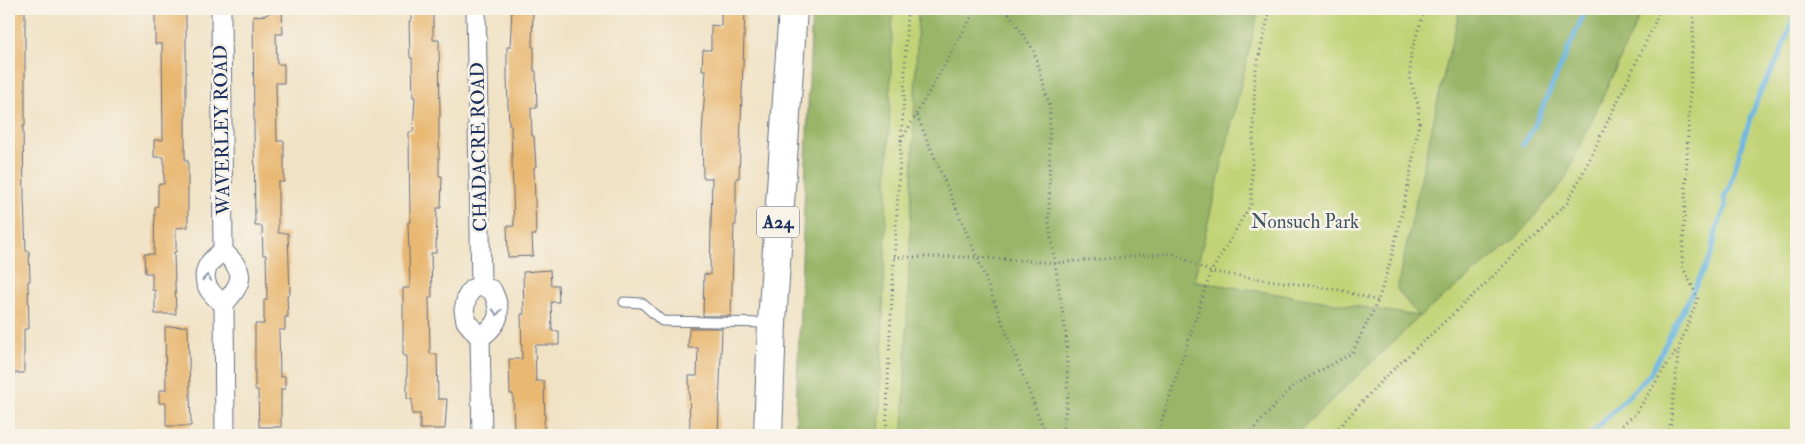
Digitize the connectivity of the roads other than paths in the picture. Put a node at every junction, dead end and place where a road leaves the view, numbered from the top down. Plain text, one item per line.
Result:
1 (221, 9) edge
2 (476, 9) edge
3 (793, 9) edge
4 (224, 251) junction
5 (482, 286) junction
6 (624, 302) dead end
7 (224, 304) junction
8 (772, 323) junction
9 (480, 338) junction
10 (225, 435) edge
11 (482, 435) edge
12 (768, 435) edge

1 - 4 street, WAVERLEY ROAD
2 - 5 street, CHADACRE ROAD
3 - 8 highway, A24
4 - 7 street
7 -> 4 street
5 - 9 street
5 -> 9 street
6 - 8 lane
7 - 10 street
8 - 12 highway, A24
9 - 11 street

